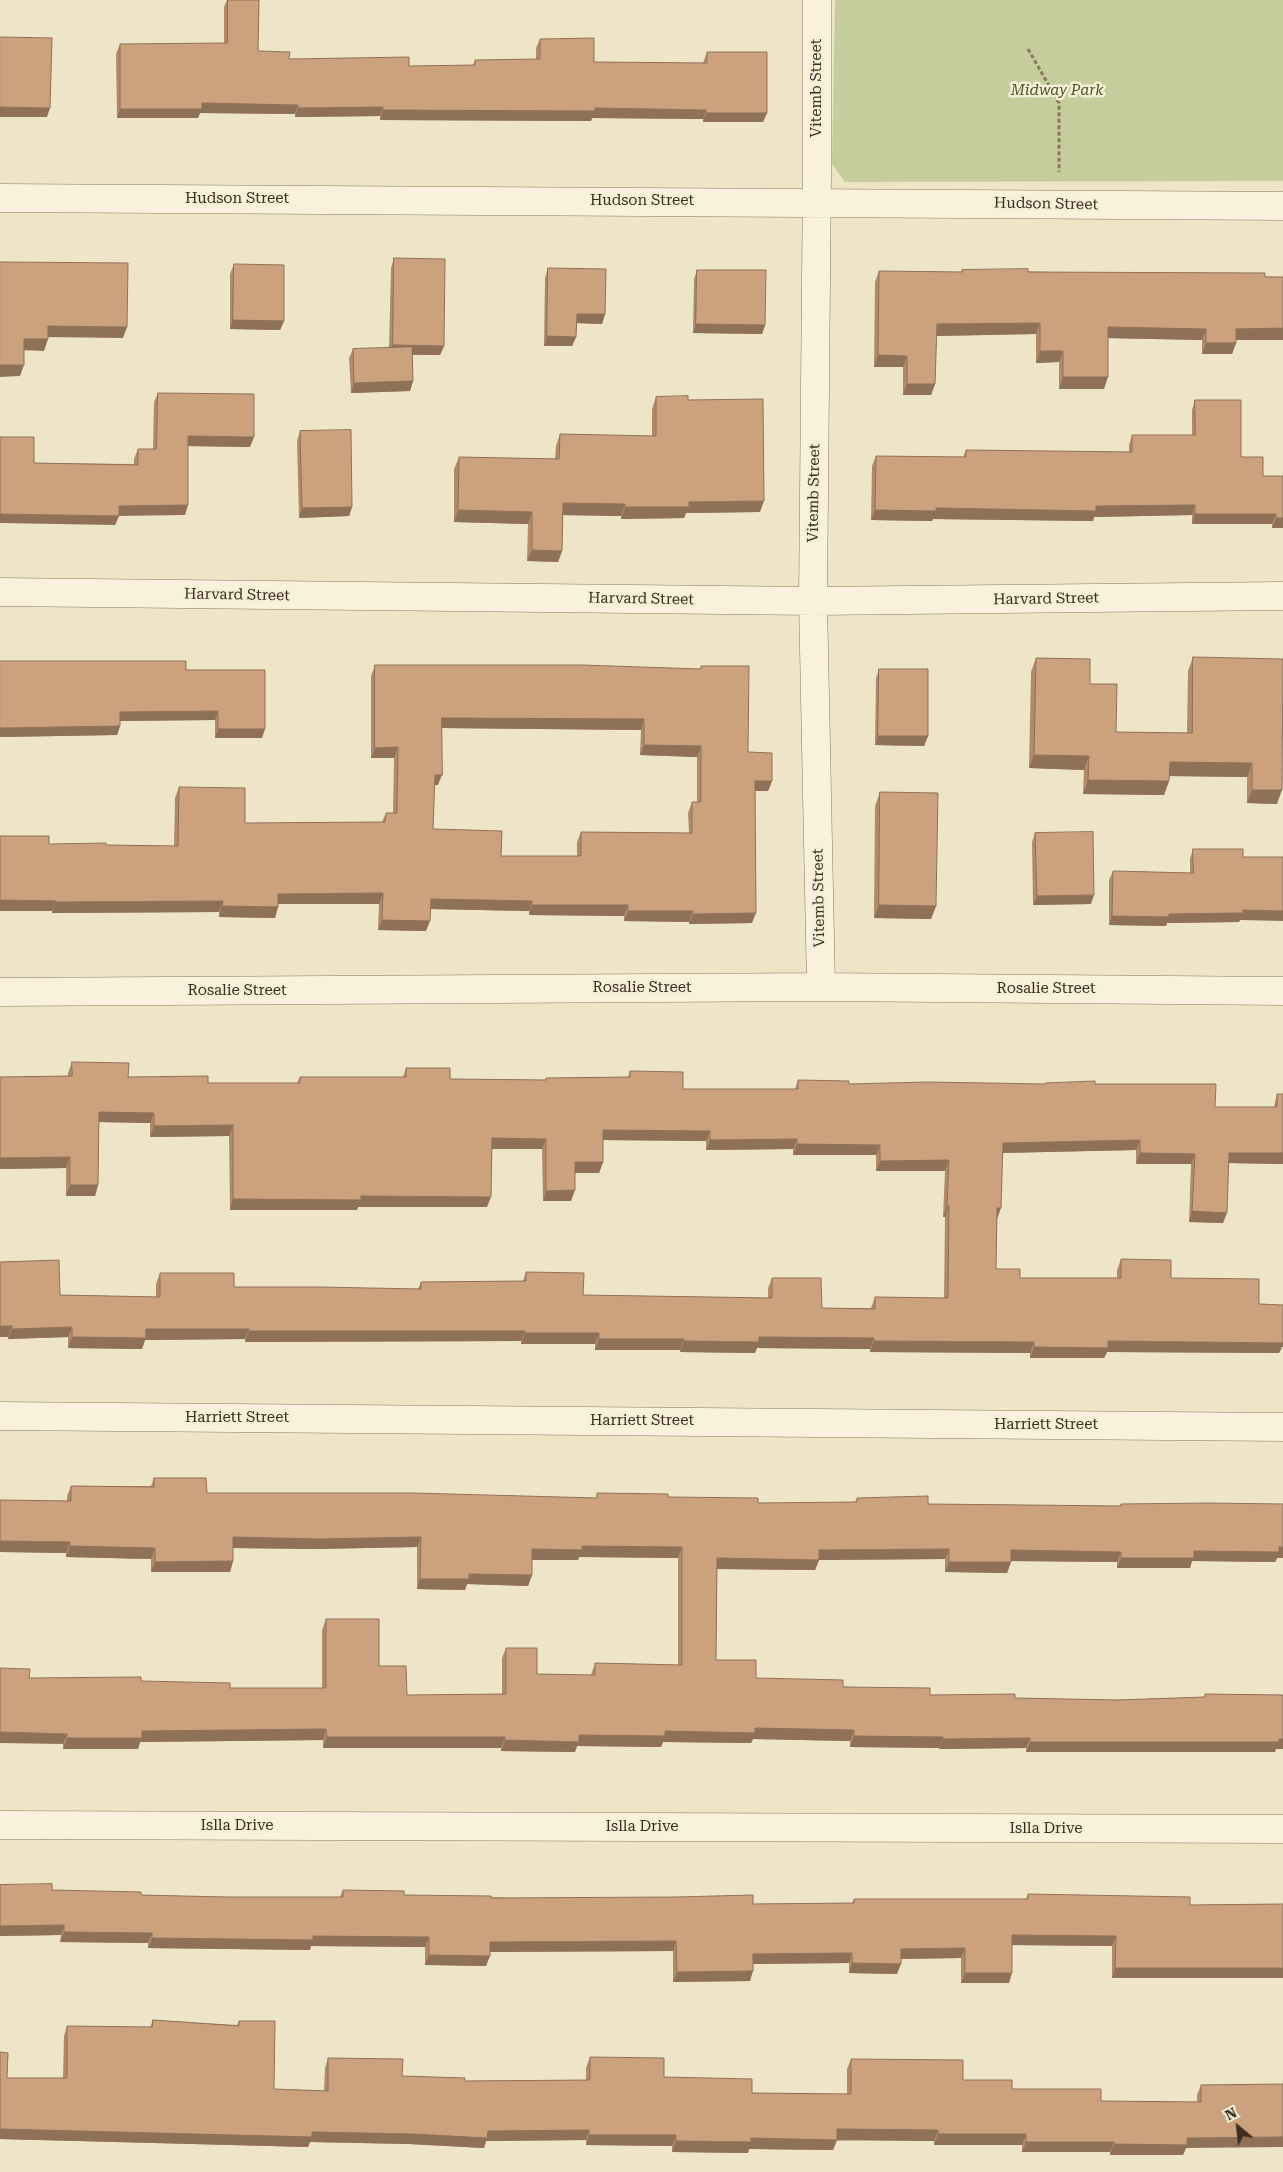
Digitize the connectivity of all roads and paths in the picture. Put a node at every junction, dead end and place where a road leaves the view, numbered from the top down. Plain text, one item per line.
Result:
1 (816, 0) edge
2 (1028, 49) dead end
3 (1059, 172) dead end
4 (0, 198) edge
5 (816, 202) junction
6 (1283, 206) edge
7 (0, 592) edge
8 (1283, 596) edge
9 (813, 601) junction
10 (820, 987) junction
11 (1283, 991) edge
12 (0, 992) edge
13 (0, 1416) edge
14 (1283, 1427) edge
15 (0, 1825) edge
16 (1283, 1830) edge

1 - 5 street, Vitemb Street
2 - 3 path
4 - 5 street, Hudson Street
5 - 6 street, Hudson Street
5 - 9 street, Vitemb Street
7 - 9 street, Harvard Street
8 - 9 street, Harvard Street
9 - 10 street, Vitemb Street
10 - 11 street, Rosalie Street
10 - 12 street, Rosalie Street
13 - 14 street, Harriett Street
15 - 16 street, Islla Drive

